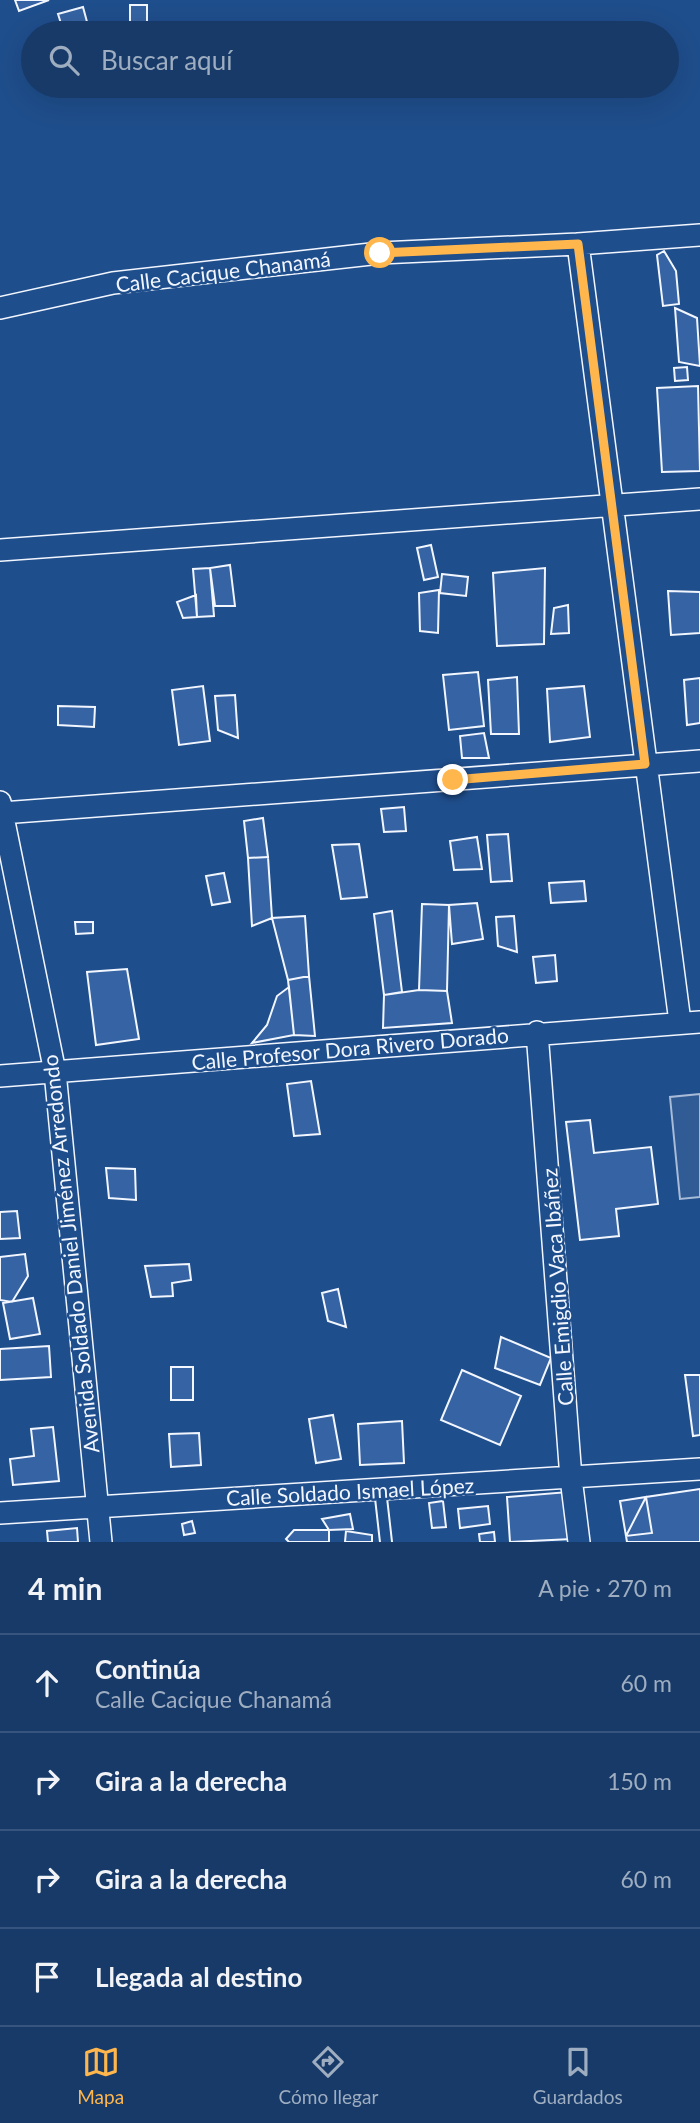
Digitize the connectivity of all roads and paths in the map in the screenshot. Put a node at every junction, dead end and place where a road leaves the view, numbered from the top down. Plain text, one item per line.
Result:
1 (700, 235) edge
2 (578, 244) junction
3 (0, 308) edge
4 (700, 499) edge
5 (611, 505) junction
6 (0, 550) edge
7 (700, 761) edge
8 (645, 764) junction
9 (1, 808) edge
10 (690, 1022) edge
11 (537, 1032) junction
12 (55, 1072) junction
13 (0, 1076) edge
14 (700, 1469) edge
15 (571, 1478) junction
16 (380, 1489) junction
17 (95, 1506) junction
18 (0, 1513) edge
19 (101, 1542) edge
20 (386, 1542) edge
21 (579, 1542) edge

1 - 2 street, Calle Cacique Chanamá
2 - 3 street, Calle Cacique Chanamá
2 - 5 street
4 - 5 street
5 - 6 street
5 - 8 street
7 - 8 street
8 - 9 street
8 - 10 street
9 - 12 street, Avenida Soldado Daniel Jiménez Arredondo
10 - 11 street, Calle Profesor Dora Rivero Dorado
11 - 12 street, Calle Profesor Dora Rivero Dorado
11 - 15 street, Calle Emigdio Vaca Ibáñez
12 - 13 street, Calle Profesor Dora Rivero Dorado
12 - 17 street, Avenida Soldado Daniel Jiménez Arredondo
14 - 15 street, Calle Soldado Ismael López
15 - 16 street, Calle Soldado Ismael López
15 - 21 street, Calle Emigdio Vaca Ibáñez
16 - 17 street, Calle Soldado Ismael López
16 - 20 lane
17 - 18 street, Calle Soldado Ismael López
17 - 19 street, Avenida Soldado Daniel Jiménez Arredondo

